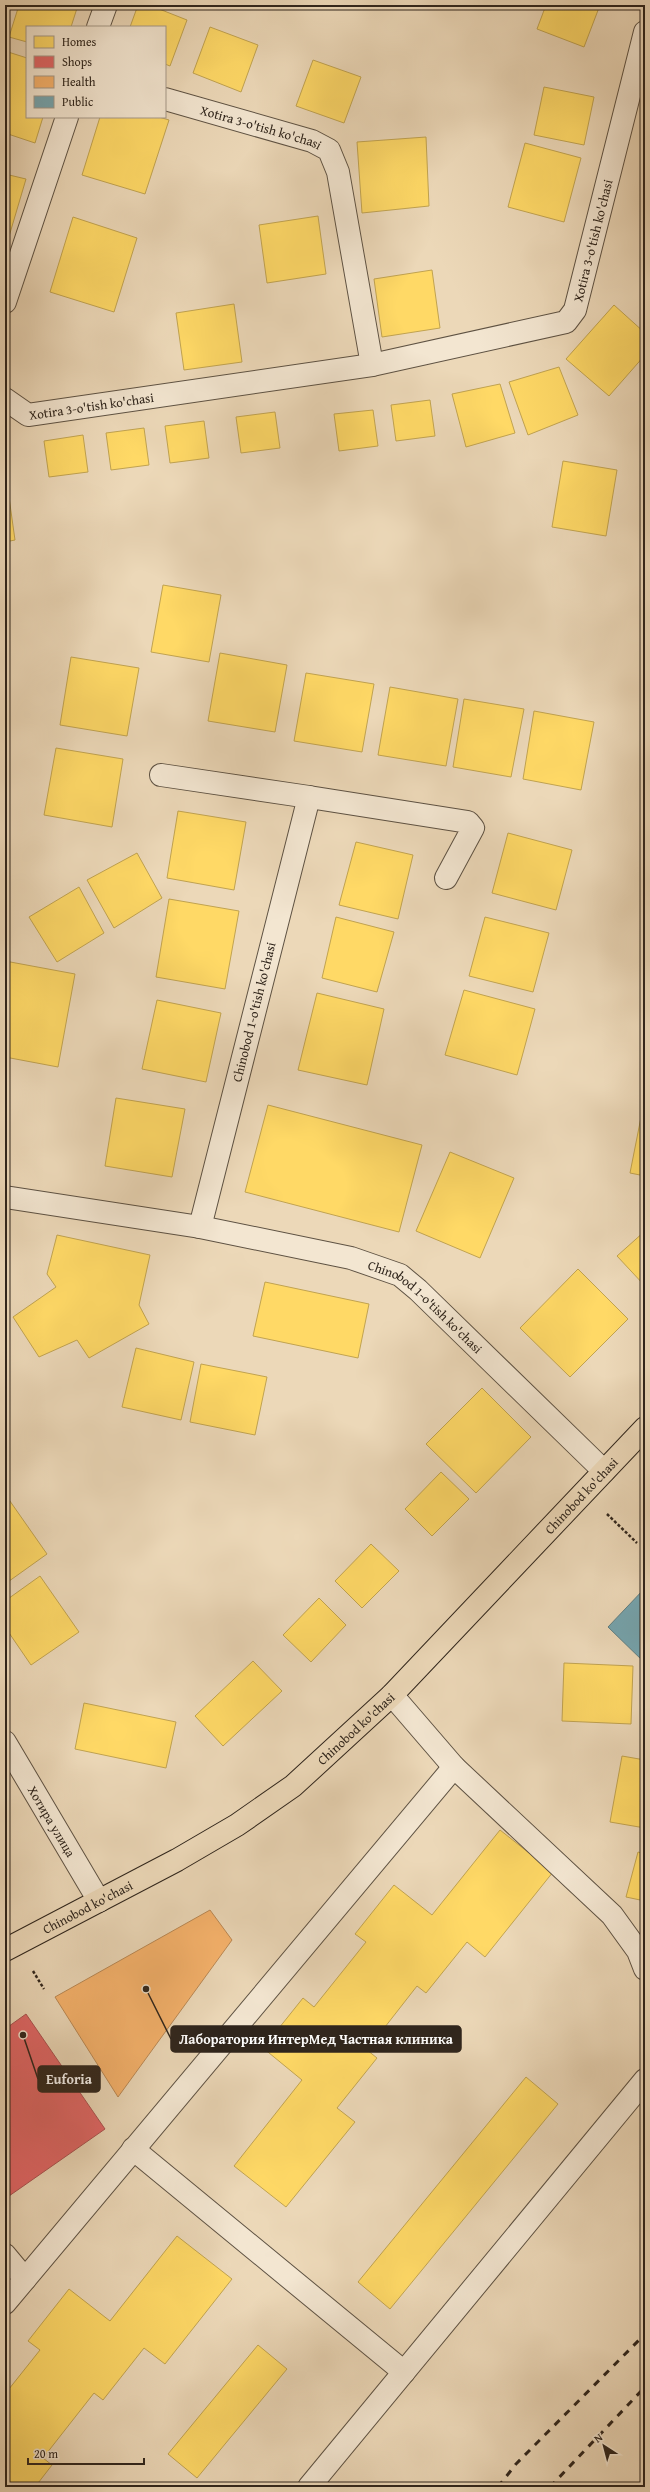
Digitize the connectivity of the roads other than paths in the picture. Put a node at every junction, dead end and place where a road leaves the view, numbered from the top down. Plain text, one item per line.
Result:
1 (106, 5) edge
2 (98, 26) edge
3 (645, 32) edge
4 (641, 67) edge
5 (166, 99) edge
6 (67, 118) edge
7 (5, 302) edge
8 (372, 365) junction
9 (5, 399) edge
10 (161, 775) dead end
11 (309, 797) junction
12 (446, 878) dead end
13 (5, 1197) edge
14 (200, 1226) junction
15 (645, 1428) edge
16 (604, 1471) junction
17 (392, 1695) junction
18 (5, 1742) edge
19 (454, 1767) junction
20 (99, 1901) junction
21 (5, 1950) edge
22 (645, 1969) edge
23 (645, 2080) edge
24 (133, 2150) junction
25 (5, 2255) edge
26 (25, 2279) junction
27 (5, 2303) edge
28 (404, 2372) junction
29 (309, 2487) edge

1 - 2 street
3 - 4 street, Xotira 3-o'tish ko'chasi
4 - 8 street, Xotira 3-o'tish ko'chasi
5 - 8 street, Xotira 3-o'tish ko'chasi
6 - 7 street
8 - 9 street, Xotira 3-o'tish ko'chasi
10 - 11 street
11 - 12 street
11 - 14 street, Chinobod 1-o'tish ko'chasi
13 - 14 street, Chinobod 1-o'tish ko'chasi
14 - 16 street, Chinobod 1-o'tish ko'chasi
15 - 16 main road, Chinobod ko'chasi
16 - 17 main road, Chinobod ko'chasi
17 - 19 street
17 - 20 main road, Chinobod ko'chasi
18 - 20 street, Хотира улица
19 - 22 street
19 - 24 street
20 - 21 main road, Chinobod ko'chasi
23 - 28 street
24 - 26 street
24 - 28 street
25 - 26 street
26 - 27 street
28 - 29 street

